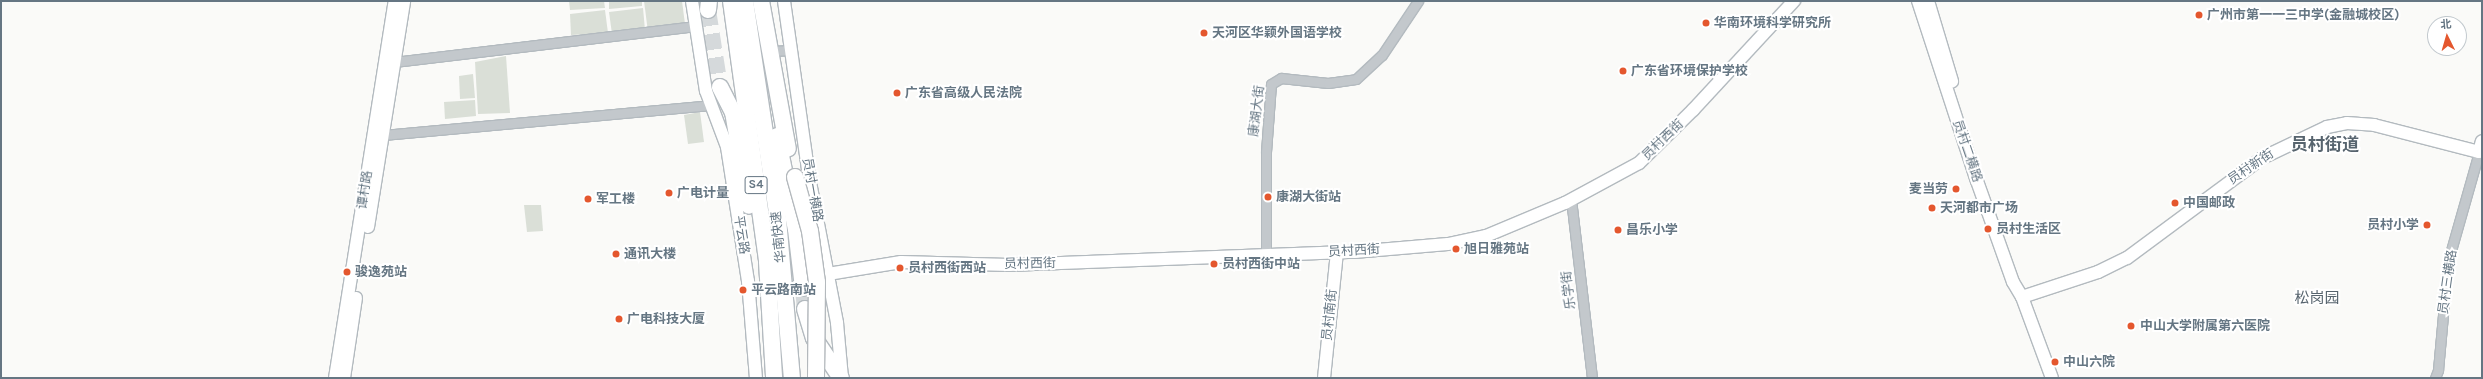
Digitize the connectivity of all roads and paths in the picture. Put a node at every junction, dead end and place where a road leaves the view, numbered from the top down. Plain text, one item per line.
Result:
1 (395, 1) edge
2 (404, 1) edge
3 (692, 1) edge
4 (731, 1) edge
5 (745, 1) edge
6 (749, 1) edge
7 (761, 1) edge
8 (770, 1) edge
9 (784, 1) edge
10 (1418, 1) edge
11 (1794, 1) edge
12 (1918, 1) edge
13 (1928, 1) edge
14 (696, 26) junction
15 (792, 50) junction
16 (772, 51) junction
17 (394, 62) junction
18 (720, 88) tunnel mouth
19 (710, 105) junction
20 (382, 135) junction
21 (2480, 147) edge
22 (1571, 199) junction
23 (1337, 253) junction
24 (1266, 256) junction
25 (828, 274) junction
26 (803, 288) tunnel mouth
27 (2022, 297) junction
28 (805, 309) tunnel mouth
29 (792, 373) edge
30 (774, 374) edge
31 (335, 378) edge
32 (344, 378) edge
33 (756, 378) edge
34 (816, 378) edge
35 (842, 378) edge
36 (1324, 378) edge
37 (1592, 378) edge
38 (2052, 378) edge
39 (2435, 378) edge

1 - 31 street, 谭村路
2 - 17 street, 谭村路
3 - 14 street, 平云路
4 - 30 highway, 华南快速 / S4
5 - 29 highway, 华南快速 / S4
6 - 26 highway
7 - 16 highway
8 - 16 highway
9 - 15 street, 员村一横路
10 - 24 street, 康湖大街
11 - 22 street, 员村西街
12 - 27 street, 员村二横路
13 - 27 street, 员村二横路
14 - 17 street
14 - 19 street, 平云路
15 - 16 street
15 - 25 street, 员村一横路
16 - 34 highway, bridge
17 - 20 street, 谭村路
18 - 30 highway
19 - 20 street
19 - 33 street, 平云路
20 - 32 street, 谭村路
21 - 27 street, 员村新街
21 - 39 street, 员村三横路
22 - 23 street, 员村西街
22 - 37 street, 乐学街
23 - 24 street, 员村西街
23 - 36 street, 员村南街
24 - 25 street, 员村西街
25 - 35 street, 员村一横路
27 - 38 street, 员村二横路
28 - 35 highway

